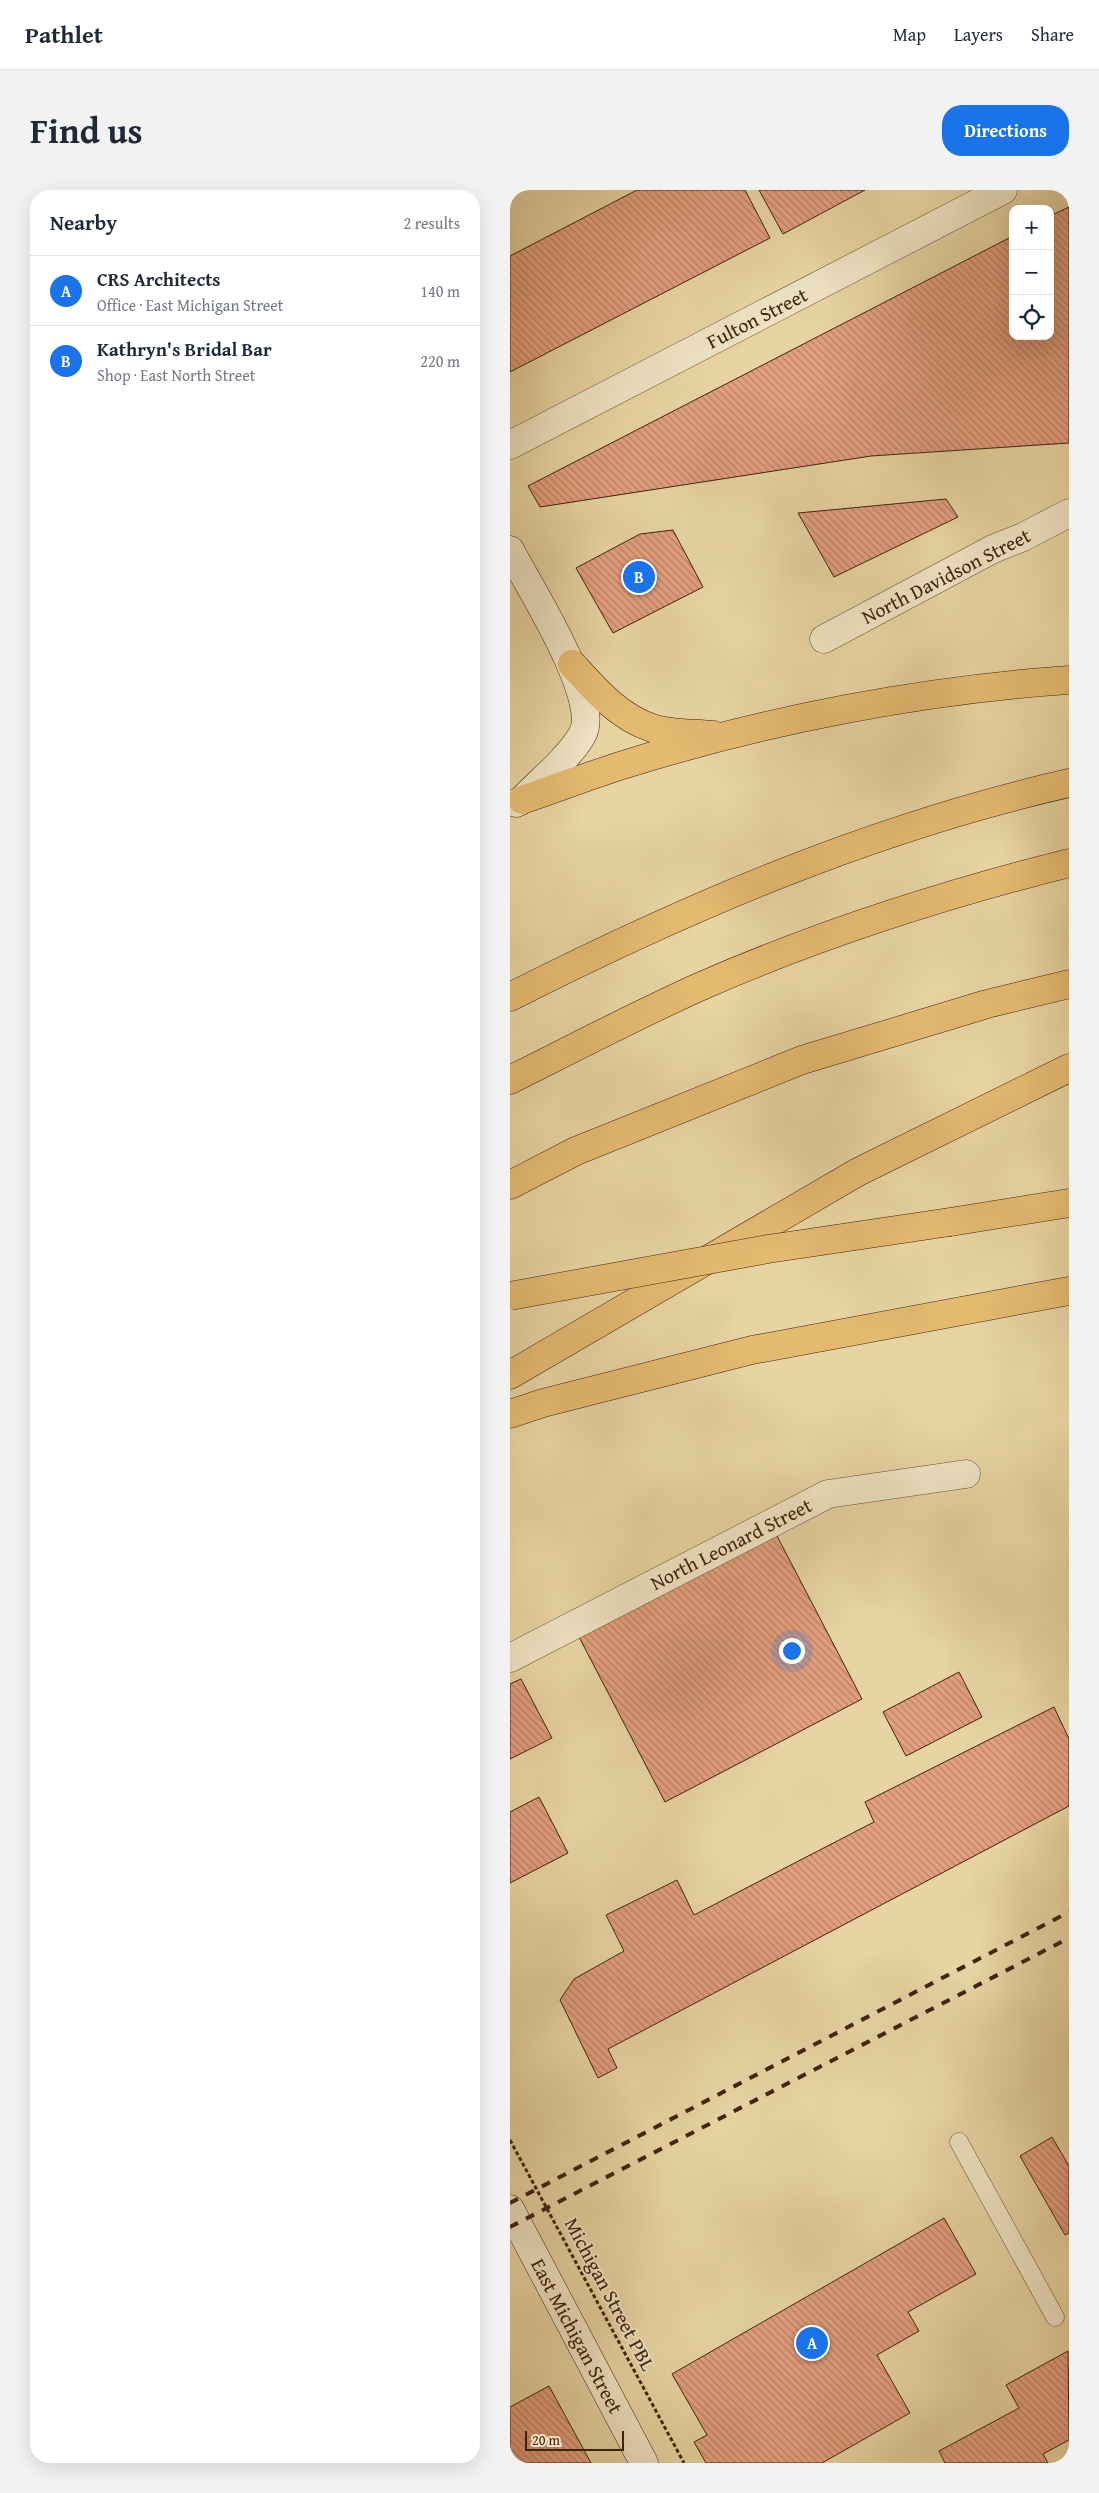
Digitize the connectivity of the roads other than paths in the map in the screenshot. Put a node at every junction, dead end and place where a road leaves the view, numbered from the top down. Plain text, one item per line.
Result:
1 (1004, 190) edge
2 (510, 445) edge
3 (1069, 513) edge
4 (510, 550) edge
5 (824, 639) dead end
6 (572, 664) junction
7 (1069, 680) edge
8 (727, 737) junction
9 (1069, 783) edge
10 (516, 803) edge
11 (1069, 863) edge
12 (1069, 984) edge
13 (510, 997) edge
14 (1069, 1068) edge
15 (510, 1080) edge
16 (510, 1185) edge
17 (1069, 1203) edge
18 (1069, 1291) edge
19 (510, 1296) edge
20 (510, 1374) edge
21 (510, 1414) edge
22 (966, 1474) dead end
23 (510, 1658) edge
24 (959, 2142) dead end
25 (510, 2209) edge
26 (1055, 2316) dead end
27 (644, 2463) edge

1 - 2 street, Fulton Street
3 - 5 street, North Davidson Street
4 - 6 street
6 - 8 highway
6 - 10 street
7 - 8 highway
8 - 10 highway
9 - 13 highway
11 - 15 highway
12 - 16 highway
14 - 20 highway
17 - 19 highway, bridge
18 - 21 highway
22 - 23 street, North Leonard Street
24 - 26 lane
25 - 27 street, East Michigan Street

